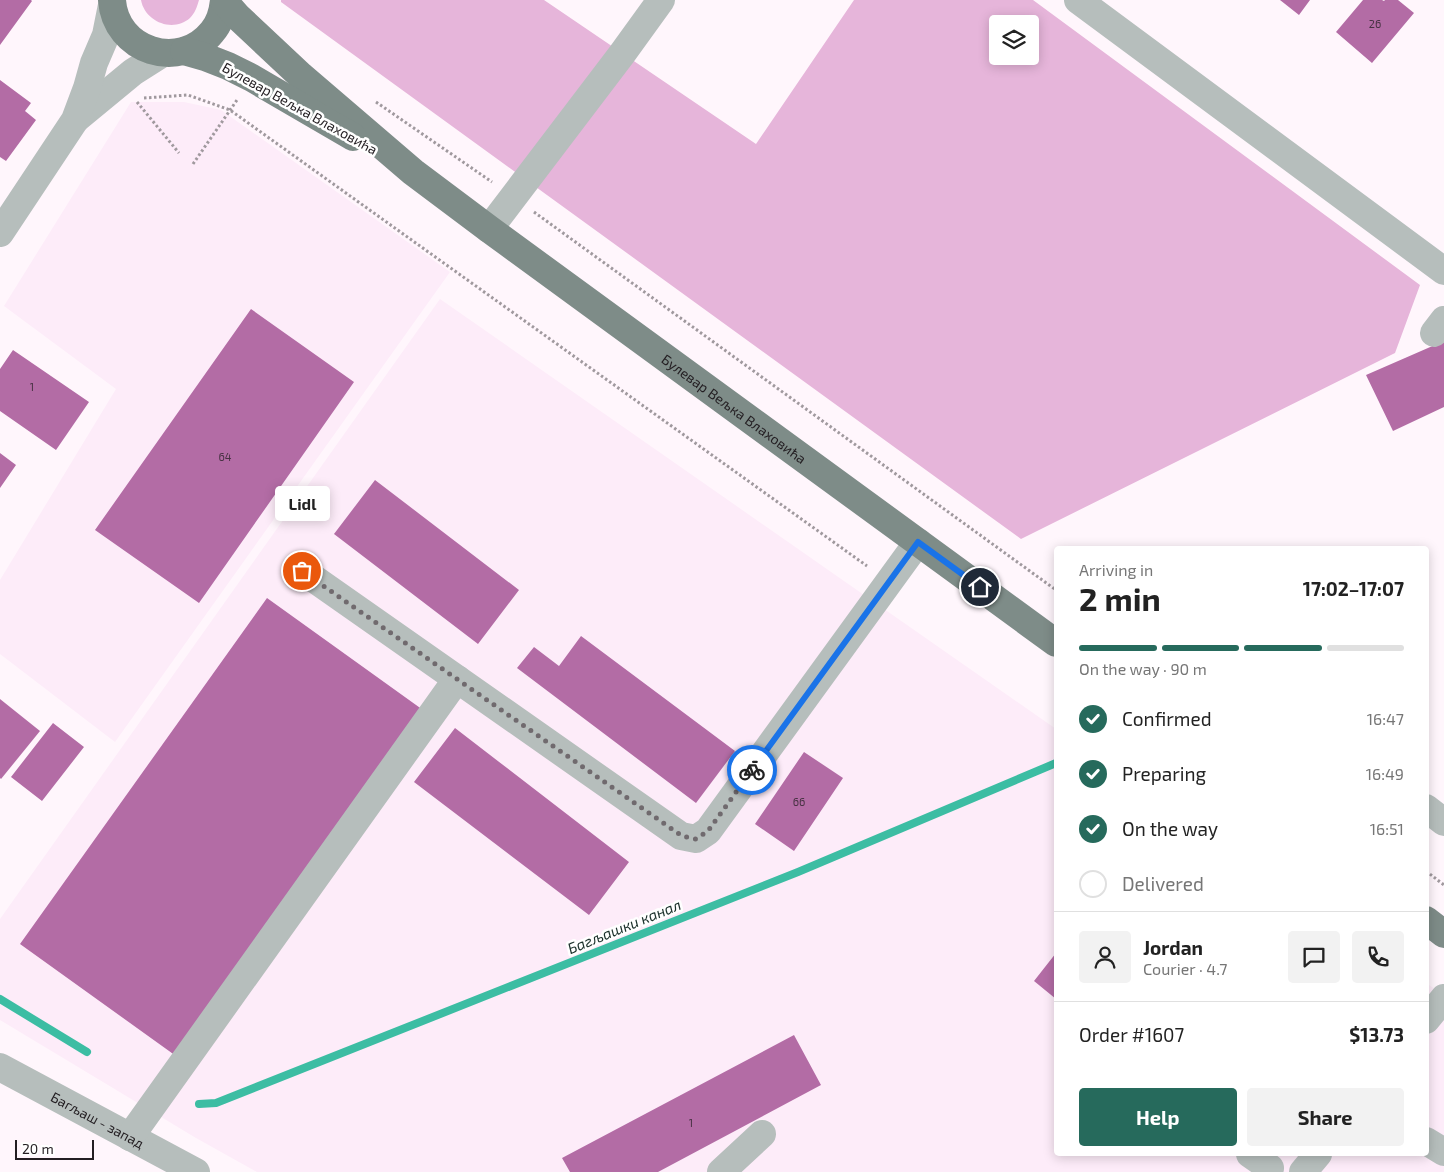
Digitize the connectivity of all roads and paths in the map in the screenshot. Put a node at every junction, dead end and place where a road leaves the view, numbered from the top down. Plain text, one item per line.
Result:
1 (224, 0) edge
2 (661, 0) edge
3 (1078, 0) edge
4 (112, 2) edge
5 (174, 52) junction
6 (121, 82) junction
7 (373, 100) dead end
8 (230, 110) junction
9 (75, 120) junction
10 (179, 153) dead end
11 (193, 164) dead end
12 (413, 172) junction
13 (513, 197) junction
14 (488, 229) junction
15 (0, 233) edge
16 (1444, 271) edge
17 (918, 542) junction
18 (302, 571) dead end
19 (889, 582) junction
20 (1054, 589) edge
21 (1054, 642) edge
22 (457, 679) junction
23 (1429, 810) edge
24 (1444, 822) edge
25 (1429, 873) edge
26 (1444, 885) edge
27 (1429, 922) edge
28 (1444, 934) edge
29 (1444, 998) edge
30 (1429, 1016) edge
31 (0, 1067) edge
32 (762, 1134) dead end
33 (130, 1137) junction
34 (1429, 1143) edge
35 (1444, 1152) edge
36 (1316, 1156) edge
37 (196, 1172) edge
38 (721, 1172) edge
39 (1303, 1172) edge

1 - 5 main road
1 - 12 main road, Булевар Вељка Влаховића
2 - 13 street
3 - 16 street
4 - 5 main road, Булевар Вељка Влаховића
4 - 9 street
5 - 6 street
5 - 12 main road, Булевар Вељка Влаховића
6 - 8 path
6 - 9 street
6 - 10 path
7 - 13 path
8 - 11 path
8 - 19 path
9 - 15 street
12 - 14 main road, Булевар Вељка Влаховића
13 - 14 street
13 - 20 path
14 - 17 main road, Булевар Вељка Влаховића
17 - 19 street
17 - 21 main road, Булевар Вељка Влаховића
18 - 22 street
19 - 22 street
22 - 33 street
23 - 24 street
25 - 26 path
27 - 28 main road
29 - 30 street
31 - 33 street, Багљаш - запад
32 - 38 street
33 - 37 street, Багљаш - запад
34 - 35 street
36 - 39 street

